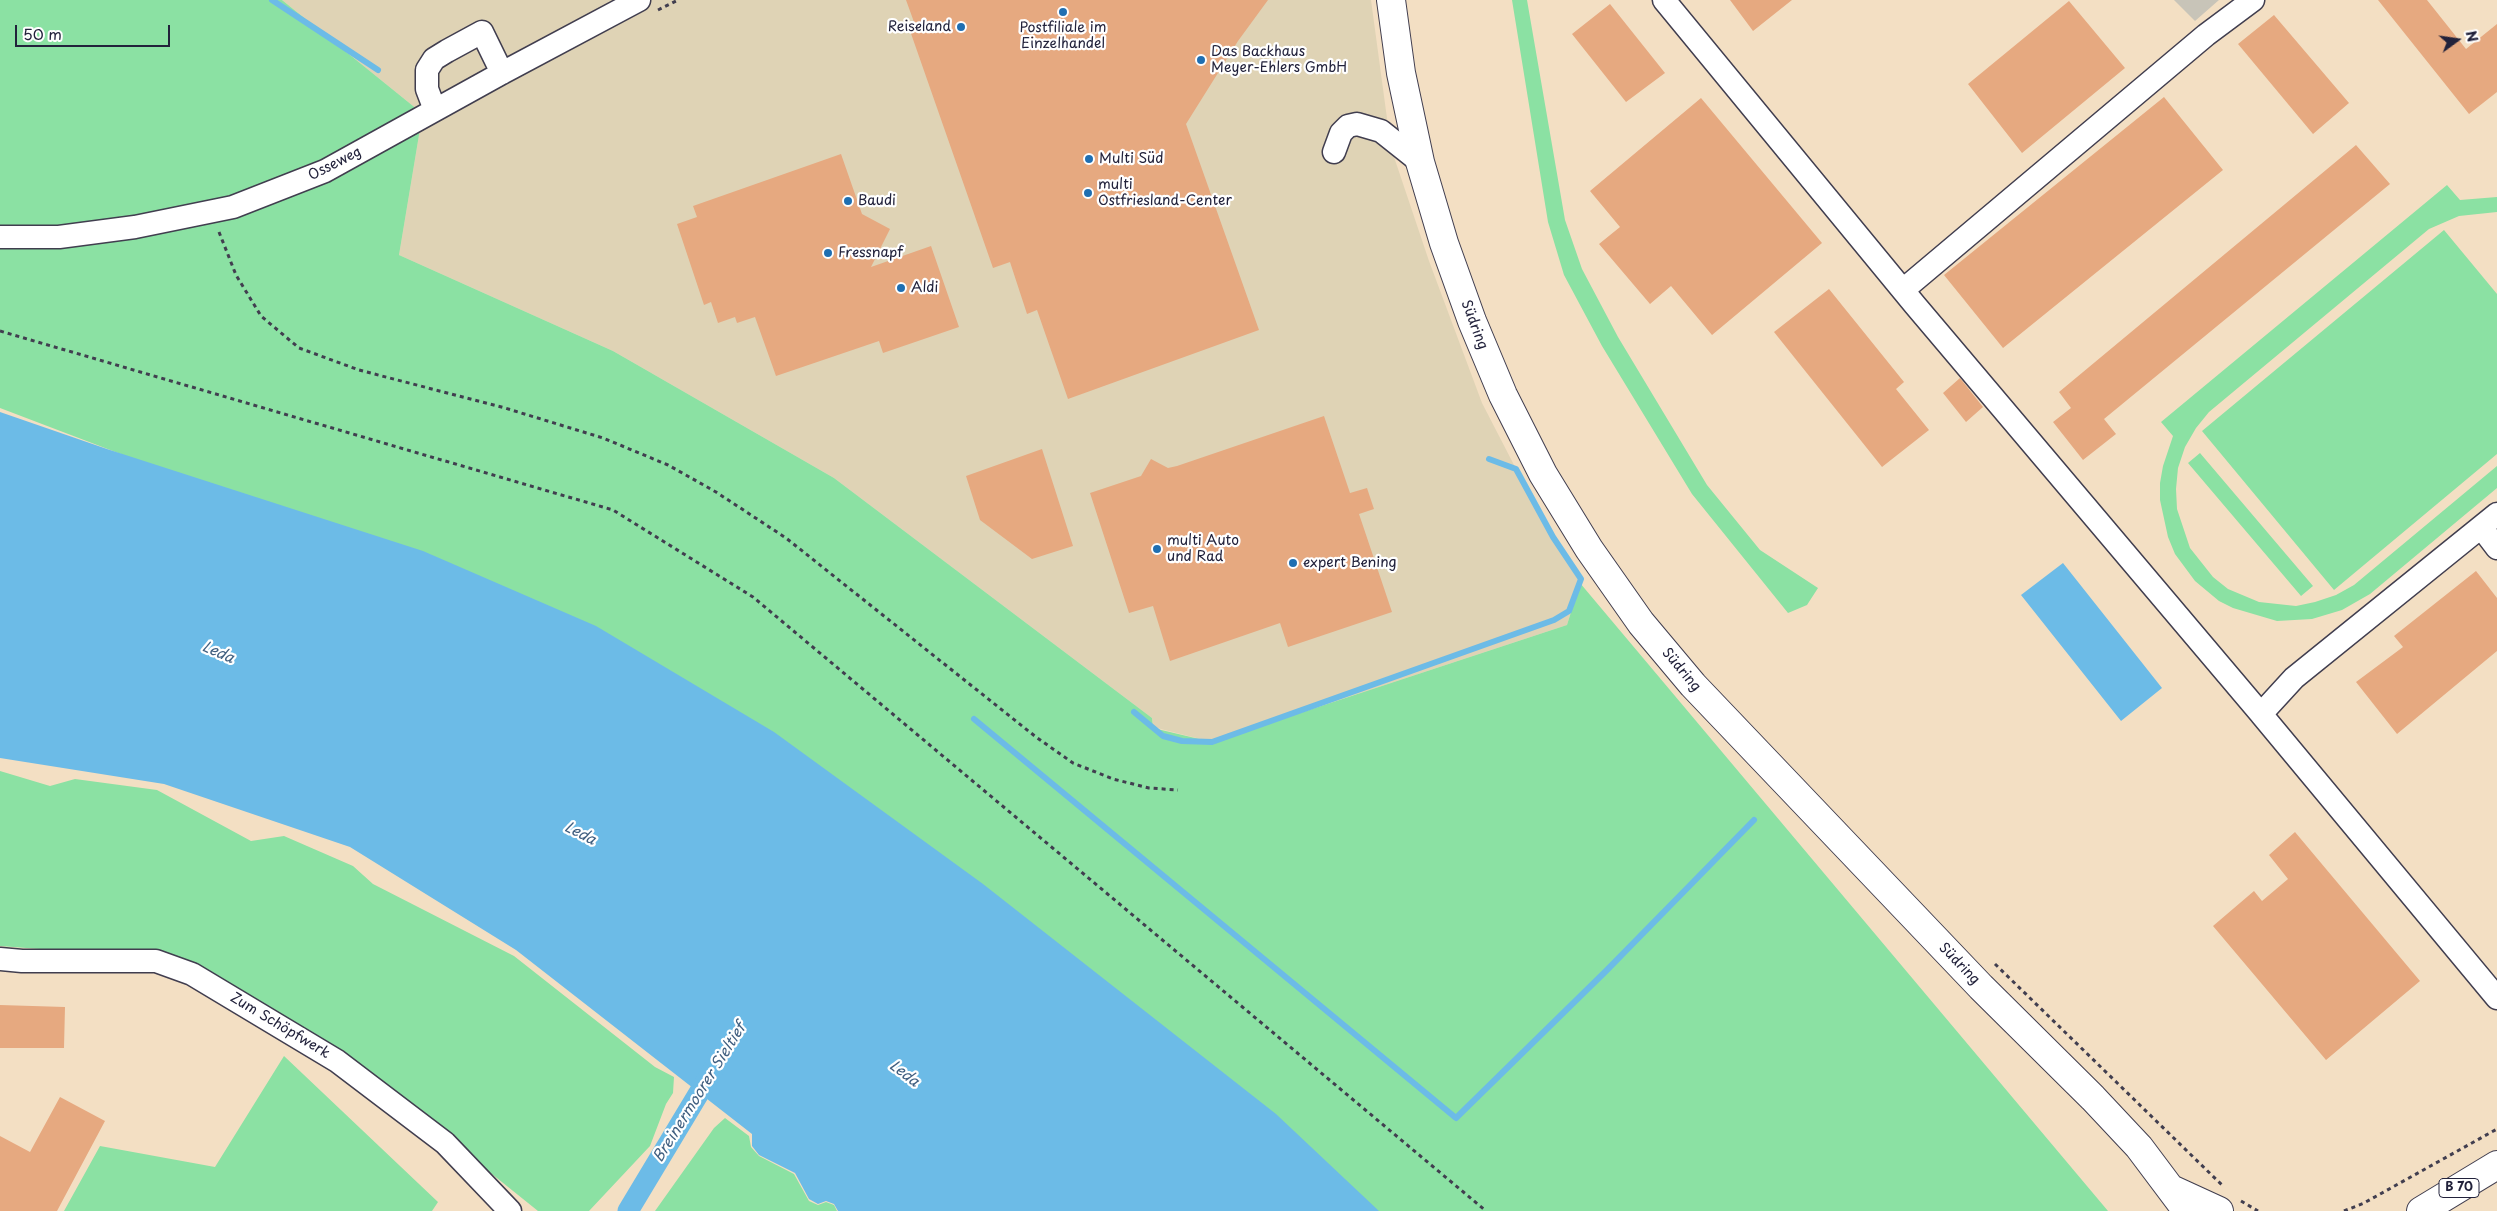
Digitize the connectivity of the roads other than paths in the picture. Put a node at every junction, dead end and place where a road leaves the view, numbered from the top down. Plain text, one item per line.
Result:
1 (639, 0) edge
2 (1391, 0) edge
3 (1664, 0) edge
4 (2253, 0) edge
5 (502, 73) junction
6 (435, 110) junction
7 (1334, 152) dead end
8 (1420, 162) junction
9 (0, 236) edge
10 (1903, 290) junction
11 (2489, 521) edge
12 (2497, 548) edge
13 (2261, 714) junction
14 (0, 959) edge
15 (2497, 998) edge
16 (2497, 1164) edge
17 (2170, 1188) junction
18 (2229, 1201) edge
19 (510, 1211) edge
20 (2187, 1211) edge
21 (2421, 1211) edge

1 - 5 street, Osseweg
2 - 8 main road, Südring
3 - 10 street
4 - 10 street
5 - 6 street, Osseweg
5 - 6 street
6 - 9 street, Osseweg
7 - 8 street
8 - 17 main road, Südring
10 - 13 street
11 - 12 street
11 - 13 street
13 - 15 street
14 - 19 street, Zum Schöpfwerk
16 - 21 main road, B 70
17 - 18 main road
17 - 20 main road, Südring

